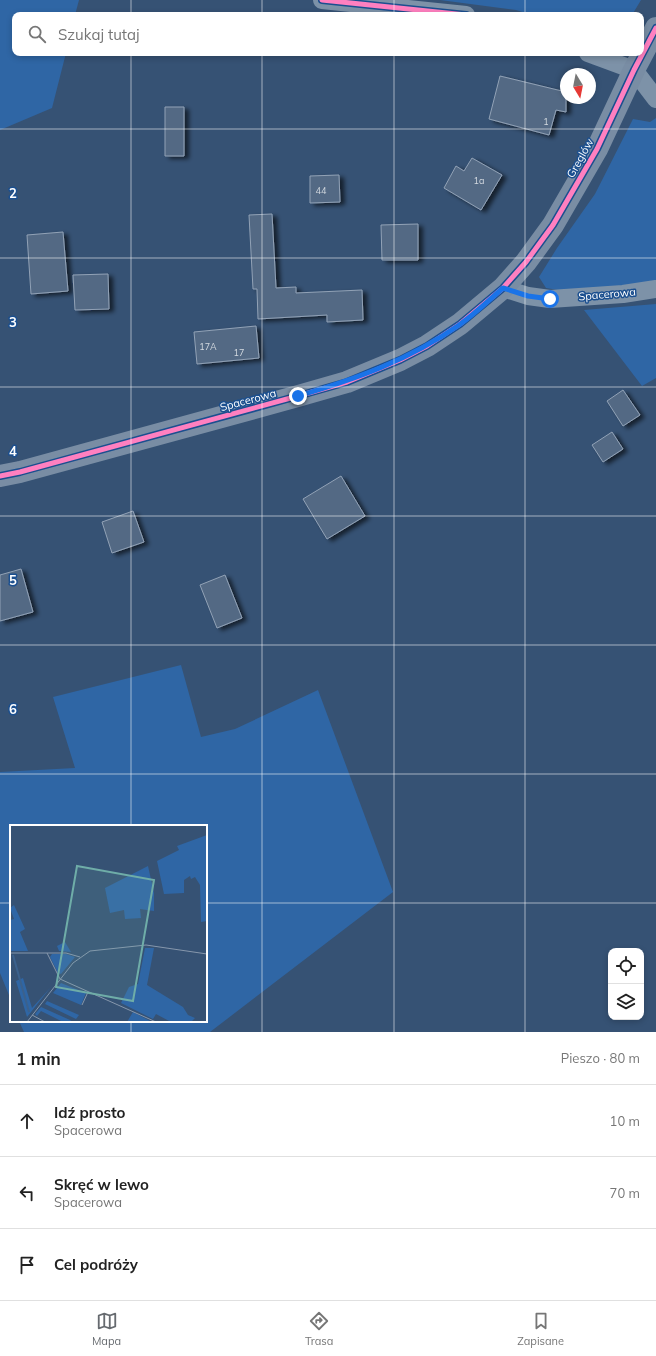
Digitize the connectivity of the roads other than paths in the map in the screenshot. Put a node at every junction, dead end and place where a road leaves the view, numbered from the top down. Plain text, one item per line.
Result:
1 (322, 0) edge
2 (437, 12) edge
3 (656, 28) edge
4 (644, 51) edge
5 (596, 56) edge
6 (641, 56) edge
7 (634, 70) junction
8 (656, 99) edge
9 (503, 288) junction
10 (656, 289) edge
11 (0, 476) edge

1 - 2 street
3 - 4 street, Greglów
5 - 7 street
6 - 7 street, Greglów
7 - 8 street
7 - 9 street, Greglów
9 - 10 street, Spacerowa
9 - 11 street, Spacerowa

